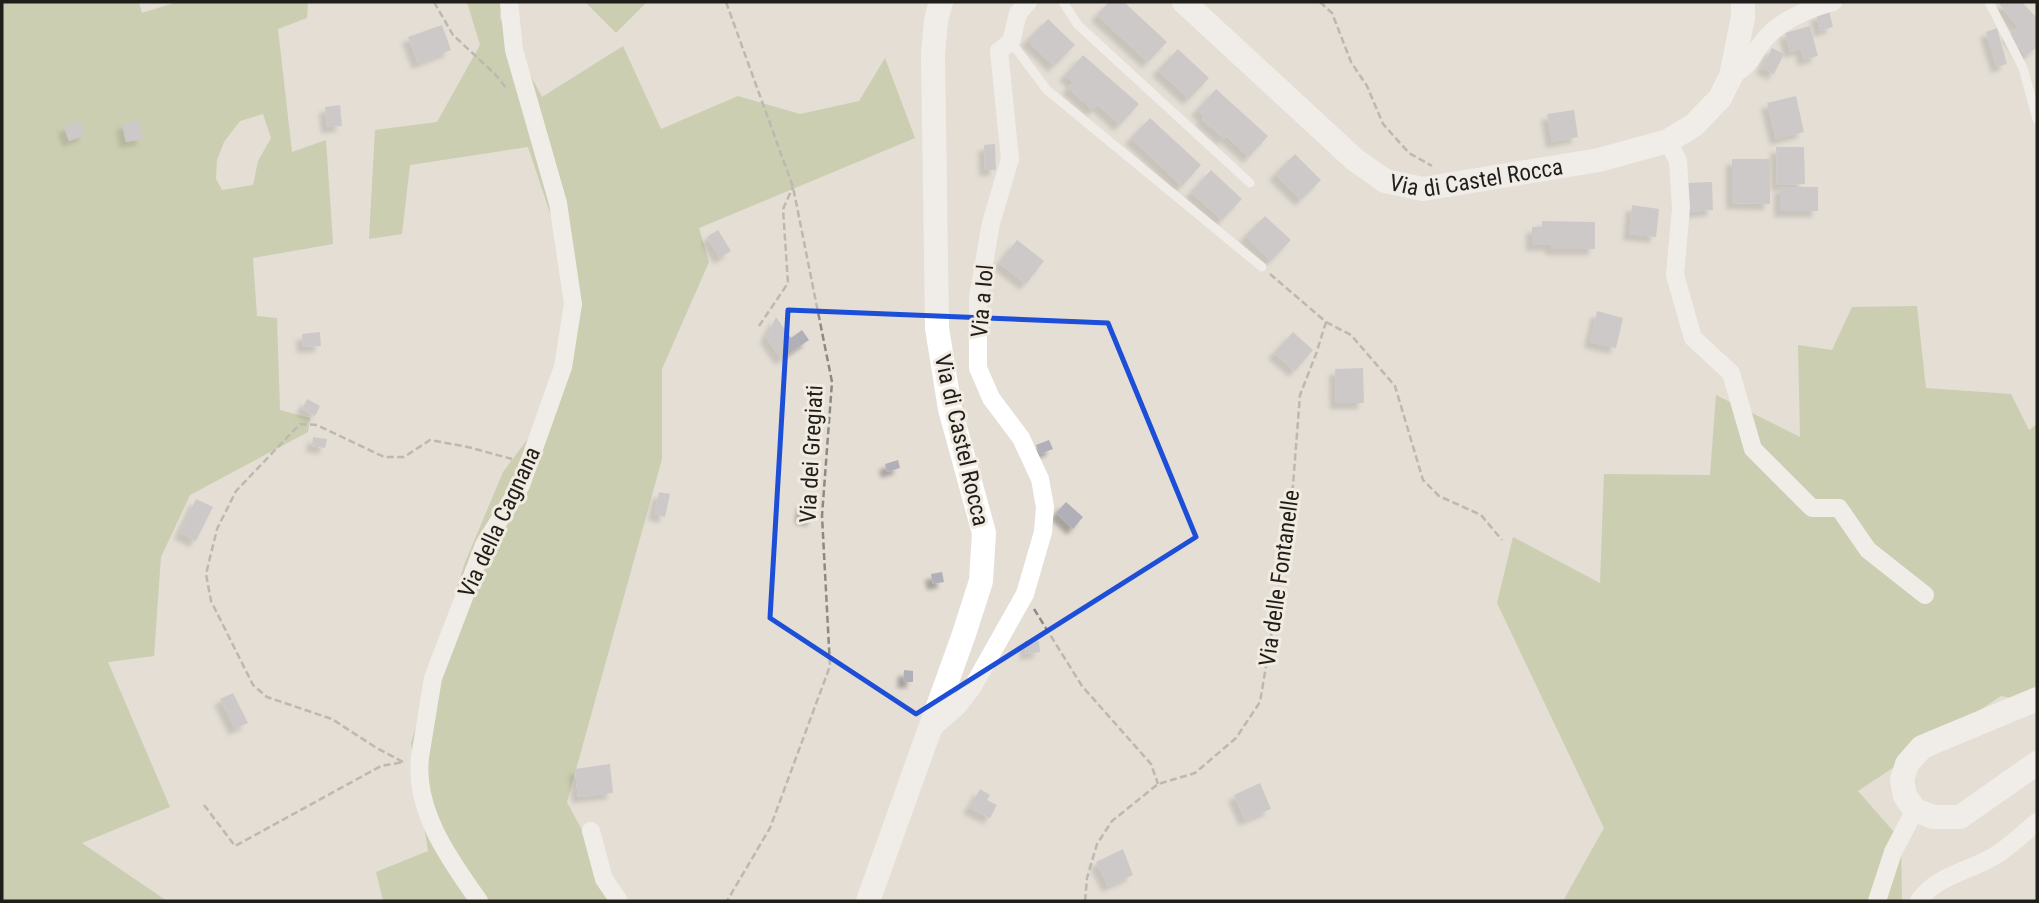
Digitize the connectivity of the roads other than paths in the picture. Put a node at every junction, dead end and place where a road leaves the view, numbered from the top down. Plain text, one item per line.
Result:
1 (509, 2) edge
2 (941, 2) edge
3 (1028, 2) edge
4 (1063, 2) edge
5 (1184, 2) edge
6 (1743, 2) edge
7 (1989, 2) edge
8 (1826, 3) edge
9 (1011, 42) junction
10 (1731, 76) junction
11 (2037, 119) edge
12 (1668, 141) junction
13 (1250, 183) dead end
14 (1262, 267) road end
15 (1925, 595) dead end
16 (2037, 699) edge
17 (927, 733) junction
18 (2037, 763) edge
19 (1914, 810) junction
20 (2037, 822) edge
21 (591, 831) dead end
22 (479, 901) edge
23 (619, 901) edge
24 (869, 901) edge
25 (1877, 901) edge
26 (1919, 901) edge

1 - 22 street, Via della Cagnana
2 - 17 main road, Via di Castel Rocca
3 - 9 street, Via a Iol
4 - 13 lane
5 - 12 main road, Via di Castel Rocca
6 - 10 main road, Via di Castel Rocca
7 - 11 lane
8 - 10 street
9 - 14 lane
9 - 17 street, Via a Iol
10 - 12 main road, Via di Castel Rocca
12 - 15 street
16 - 19 main road
17 - 24 main road, Via di Castel Rocca
18 - 19 main road
19 - 25 street
20 - 26 street
21 - 23 street

